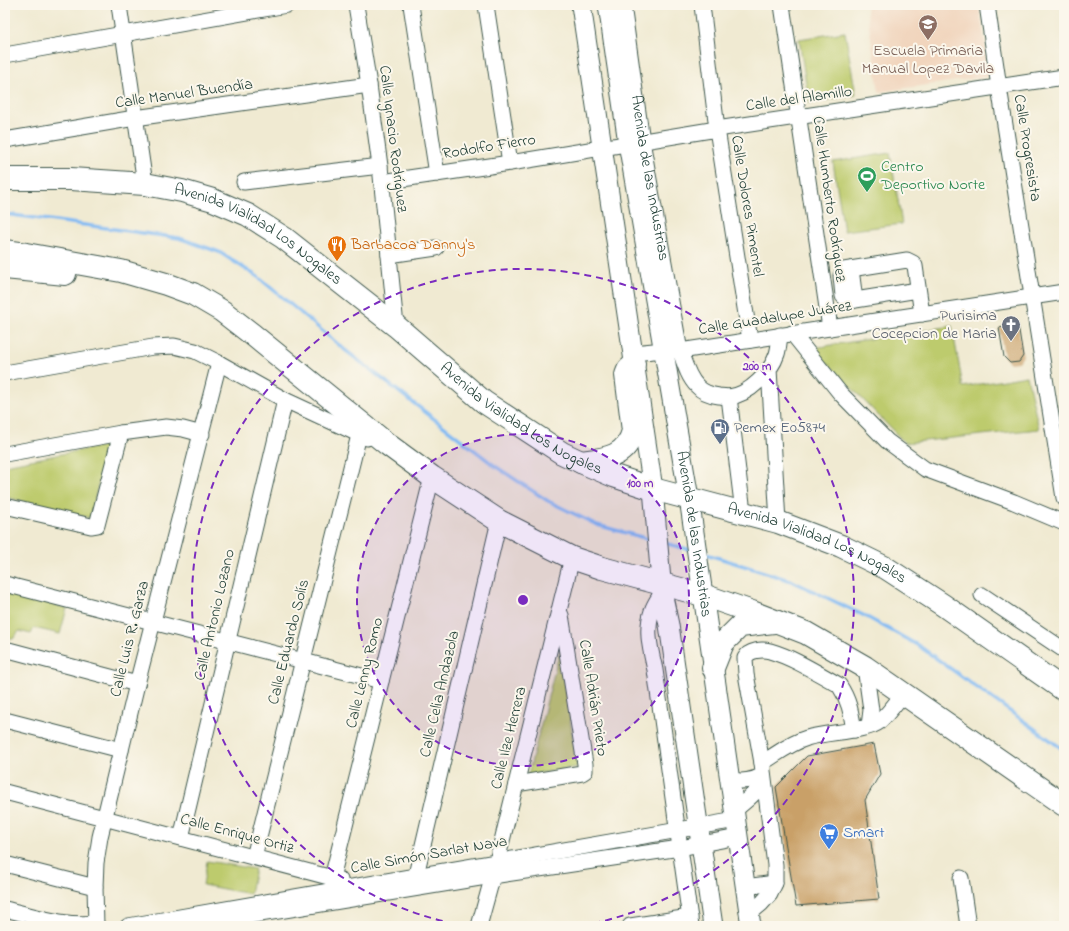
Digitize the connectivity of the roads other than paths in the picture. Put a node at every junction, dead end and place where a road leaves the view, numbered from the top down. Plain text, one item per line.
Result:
1 (119, 5) edge
2 (287, 5) edge
3 (356, 5) edge
4 (411, 5) edge
5 (486, 5) edge
6 (581, 5) edge
7 (608, 5) edge
8 (623, 5) edge
9 (702, 5) edge
10 (782, 5) edge
11 (988, 5) edge
12 (123, 34) junction
13 (5, 55) edge
14 (1064, 77) edge
15 (369, 85) junction
16 (999, 87) junction
17 (799, 117) junction
18 (135, 118) junction
19 (717, 129) junction
20 (5, 140) edge
21 (635, 142) junction
22 (602, 148) junction
23 (510, 163) junction
24 (5, 165) edge
25 (380, 166) junction
26 (436, 174) junction
27 (5, 179) edge
28 (71, 179) junction
29 (244, 182) dead end
30 (382, 182) junction
31 (146, 184) junction
32 (436, 248) dead end
33 (5, 251) edge
34 (389, 255) junction
35 (5, 268) edge
36 (166, 284) junction
37 (918, 290) junction
38 (1064, 292) edge
39 (1033, 297) junction
40 (922, 314) junction
41 (396, 326) junction
42 (830, 328) junction
43 (786, 334) junction
44 (750, 340) junction
45 (672, 350) junction
46 (634, 359) junction
47 (220, 363) junction
48 (769, 369) junction
49 (5, 373) edge
50 (728, 397) junction
51 (285, 400) junction
52 (122, 433) junction
53 (202, 434) junction
54 (359, 435) junction
55 (387, 444) junction
56 (5, 454) edge
57 (581, 462) junction
58 (432, 477) junction
59 (653, 490) junction
60 (689, 498) junction
61 (1064, 498) edge
62 (5, 506) edge
63 (743, 512) junction
64 (499, 521) junction
65 (778, 522) junction
66 (1064, 524) edge
67 (572, 558) junction
68 (5, 584) edge
69 (662, 588) junction
70 (703, 595) junction
71 (982, 595) dead end
72 (560, 609) junction
73 (153, 621) junction
74 (777, 622) junction
75 (228, 641) junction
76 (5, 649) edge
77 (1064, 650) edge
78 (303, 660) junction
79 (865, 667) junction
80 (713, 668) junction
81 (381, 680) junction
82 (137, 684) junction
83 (1064, 690) edge
84 (903, 694) junction
85 (5, 720) edge
86 (861, 728) junction
87 (121, 750) junction
88 (763, 774) junction
89 (730, 780) junction
90 (516, 784) junction
91 (5, 792) edge
92 (1064, 805) edge
93 (105, 818) junction
94 (736, 822) junction
95 (677, 830) junction
96 (700, 835) junction
97 (181, 838) junction
98 (680, 848) junction
99 (254, 857) junction
100 (497, 861) junction
101 (5, 864) edge
102 (416, 875) junction
103 (492, 876) junction
104 (332, 878) junction
105 (961, 878) dead end
106 (775, 883) junction
107 (360, 885) junction
108 (745, 887) junction
109 (94, 888) junction
110 (5, 909) edge
111 (750, 920) edge
112 (690, 922) edge
113 (96, 925) edge
114 (128, 926) edge
115 (188, 926) edge
116 (479, 926) edge
117 (630, 926) edge
118 (713, 926) edge
119 (968, 926) edge

1 - 12 street
2 - 12 street
3 - 15 street, Calle Ignacio Rodríguez
4 - 26 street
5 - 23 street
6 - 22 main road, Avenida de las Industrias
7 - 21 main road, Avenida de las Industrias
8 - 21 street, Avenida de las Industrias
9 - 19 street, Calle Dolores Pimentel
10 - 17 street, Calle Humberto Rodríguez
11 - 16 street, Calle Progresista
12 - 13 street
12 - 18 street
14 - 16 street, Calle del Alamillo
15 - 18 street, Calle Manuel Buendía
15 - 25 street, Calle Ignacio Rodríguez
16 - 17 street, Calle del Alamillo
16 - 39 street, Calle Progresista
17 - 19 street, Calle del Alamillo
17 - 42 street, Calle Humberto Rodríguez
18 - 20 street, Calle Manuel Buendía
18 - 31 street
19 - 21 street, Calle del Alamillo
19 - 44 street, Calle Dolores Pimentel
21 - 22 street, Avenida de las Industrias
21 - 45 main road, Avenida de las Industrias
22 - 23 street, Rodolfo Fierro
22 - 46 main road, Avenida de las Industrias
23 - 26 street, Rodolfo Fierro
24 - 28 highway
25 - 29 street
25 - 30 street, Calle Ignacio Rodríguez
26 - 30 street, Rodolfo Fierro
27 - 28 highway, Avenida Vialidad Los Nogales
28 - 31 highway, Avenida Vialidad Los Nogales
30 - 34 street, Calle Ignacio Rodríguez
31 - 41 highway, Avenida Vialidad Los Nogales
32 - 34 street
33 - 36 highway
34 - 41 street, Calle Ignacio Rodríguez
35 - 36 highway
36 - 55 highway
37 - 37 street
37 - 40 street
38 - 39 street, Calle Guadalupe Juárez
39 - 40 street, Calle Guadalupe Juárez
39 - 61 street, Calle Progresista
40 - 42 street, Calle Guadalupe Juárez
41 - 57 highway, Avenida Vialidad Los Nogales
42 - 43 street, Calle Guadalupe Juárez
43 - 44 street, Calle Guadalupe Juárez
43 - 48 street
43 - 66 street
44 - 45 street, Calle Guadalupe Juárez
45 - 46 street, Calle Guadalupe Juárez
45 - 50 street
45 - 60 main road, Avenida de las Industrias
46 - 57 highway
46 - 59 main road, Avenida de las Industrias
47 - 49 street
47 - 51 street
47 - 53 street, Calle Luis R. Garza
48 - 50 street
48 - 65 street
50 - 63 street
51 - 54 street
51 - 75 street, Calle Antonio Lozano
52 - 53 street
52 - 56 street
52 - 62 street
53 - 73 street, Calle Luis R. Garza
54 - 55 street
54 - 78 street, Calle Eduardo Solís
55 - 58 highway
57 - 59 highway, Avenida Vialidad Los Nogales
58 - 64 highway
58 - 81 street, Calle Lenny Romo
59 - 60 highway, Avenida Vialidad Los Nogales
59 - 69 main road, Avenida de las Industrias
60 - 63 highway, Avenida Vialidad Los Nogales
60 - 70 main road, Avenida de las Industrias
63 - 65 highway, Avenida Vialidad Los Nogales
64 - 67 highway
64 - 102 street, Calle Celia Andazola
65 - 83 highway, Avenida Vialidad Los Nogales
67 - 69 highway
67 - 72 street, Calle Ilze Herrera
68 - 73 street
69 - 70 highway
69 - 95 street
69 - 96 main road, Avenida de las Industrias
70 - 74 highway
70 - 80 main road, Avenida de las Industrias
71 - 77 street
72 - 90 street, Calle Ilze Herrera
72 - 90 street, Calle Adrián Prieto
73 - 75 street
73 - 82 street, Calle Luis R. Garza
74 - 79 highway
74 - 80 highway
75 - 78 street
75 - 97 street, Calle Antonio Lozano
76 - 82 street
78 - 81 street
78 - 99 street, Calle Eduardo Solís
79 - 84 highway
79 - 86 street
80 - 89 main road, Avenida de las Industrias
81 - 104 street, Calle Lenny Romo
82 - 87 street, Calle Luis R. Garza
84 - 86 street
84 - 92 highway
85 - 87 street
86 - 88 street
86 - 88 street
87 - 93 street, Calle Luis R. Garza
88 - 89 street
88 - 94 street
88 - 106 street
89 - 94 main road, Avenida de las Industrias
90 - 100 street, Calle Ilze Herrera
91 - 93 street, Calle Enrique Ortiz
93 - 97 street, Calle Enrique Ortiz
93 - 109 street, Calle Luis R. Garza
94 - 96 street, Calle Simón Sarlat Nava
94 - 108 main road, Avenida de las Industrias
95 - 96 street, Calle Simón Sarlat Nava
95 - 98 street
95 - 100 street, Calle Simón Sarlat Nava
96 - 98 street, Calle Simón Sarlat Nava
96 - 118 main road, Avenida de las Industrias
97 - 99 street, Calle Enrique Ortiz
98 - 103 street, Calle Simón Sarlat Nava
98 - 112 street
99 - 104 street, Calle Enrique Ortiz
100 - 102 street, Calle Simón Sarlat Nava
100 - 103 street, Calle Ilze Herrera
101 - 109 street
102 - 107 street, Calle Simón Sarlat Nava
103 - 115 street, Calle Simón Sarlat Nava
103 - 116 street, Calle Ilze Herrera
104 - 107 street, Calle Enrique Ortiz
105 - 119 street
106 - 108 street
106 - 111 street
107 - 114 street, Calle Simón Sarlat Nava
108 - 111 main road, Avenida de las Industrias
109 - 113 street, Calle Luis R. Garza
110 - 113 street
112 - 117 street

